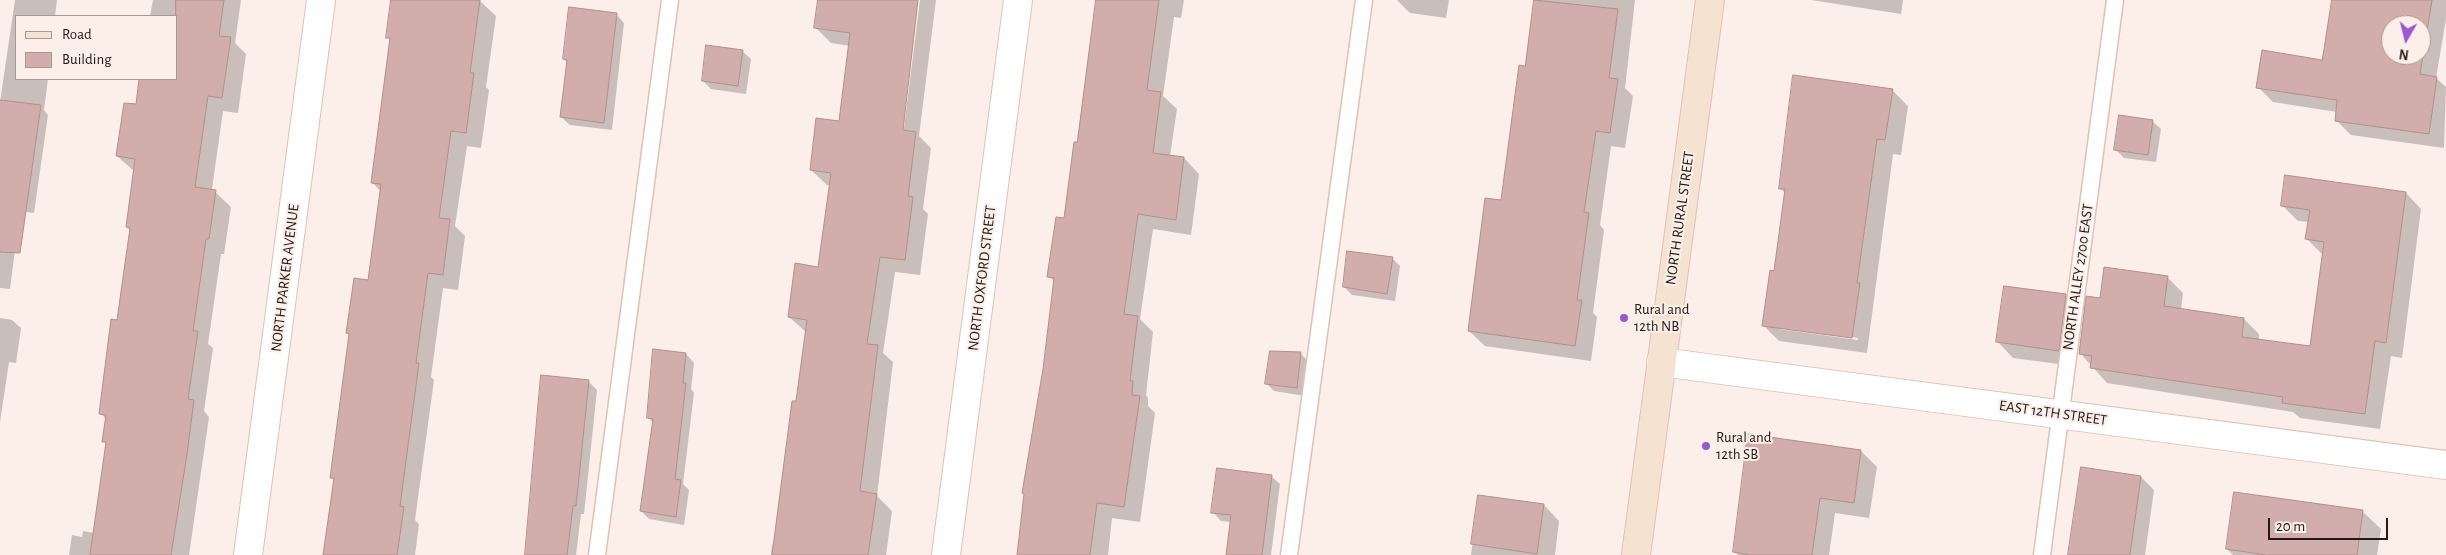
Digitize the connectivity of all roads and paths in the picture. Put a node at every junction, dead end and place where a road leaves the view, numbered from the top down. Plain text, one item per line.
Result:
1 (321, 0) edge
2 (670, 0) edge
3 (1018, 0) edge
4 (1364, 0) edge
5 (1710, 0) edge
6 (2116, 0) edge
7 (1661, 362) junction
8 (2059, 414) junction
9 (2446, 465) edge
10 (248, 555) edge
11 (597, 555) edge
12 (946, 555) edge
13 (1289, 555) edge
14 (1636, 555) edge
15 (2042, 555) edge

1 - 10 street, NORTH PARKER AVENUE
2 - 11 lane
3 - 12 street, NORTH OXFORD STREET
4 - 13 lane
5 - 7 main road, NORTH RURAL STREET
6 - 8 lane, NORTH ALLEY 2700 EAST
7 - 8 street, EAST 12TH STREET
7 - 14 main road, NORTH RURAL STREET
8 - 9 street, EAST 12TH STREET
8 - 15 lane, NORTH ALLEY 2700 EAST

